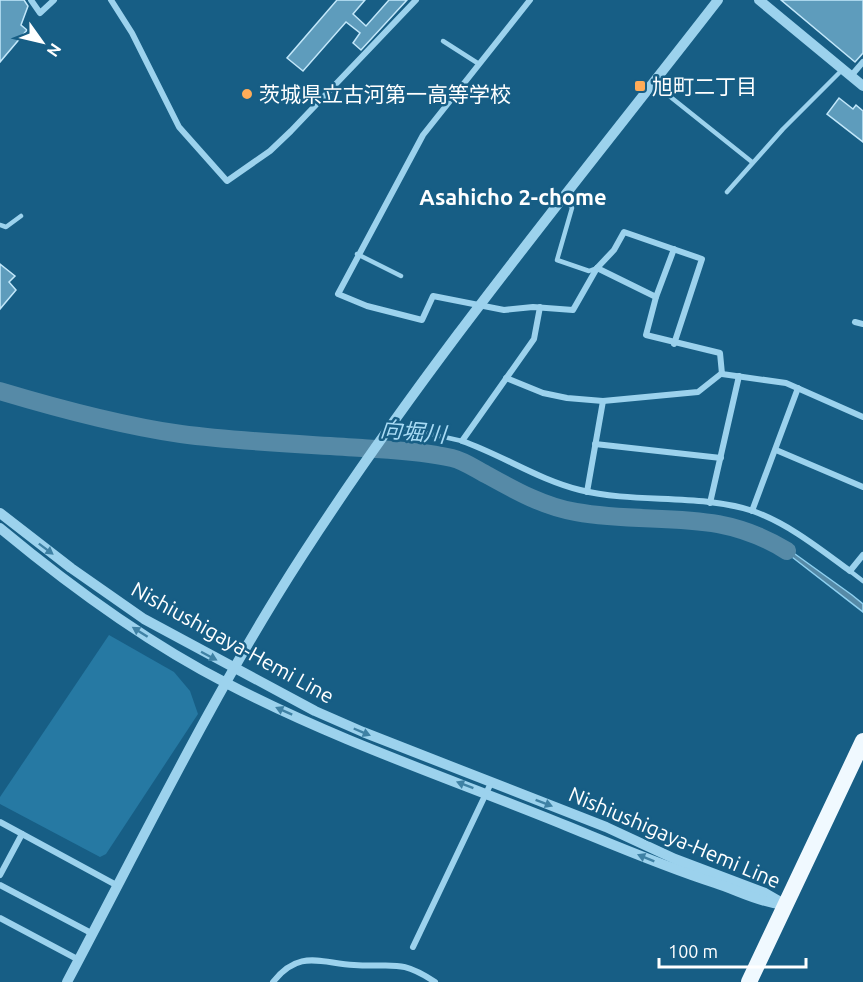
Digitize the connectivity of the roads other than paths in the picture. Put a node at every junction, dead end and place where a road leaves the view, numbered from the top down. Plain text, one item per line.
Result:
1 (31, 0) edge
2 (54, 0) edge
3 (111, 0) edge
4 (416, 0) edge
5 (530, 0) edge
6 (718, 0) edge
7 (759, 0) edge
8 (443, 41) dead end
9 (863, 62) edge
10 (479, 64) junction
11 (847, 73) junction
12 (653, 83) junction
13 (863, 86) edge
14 (752, 162) junction
15 (727, 192) dead end
16 (564, 196) junction
17 (21, 216) dead end
18 (0, 225) edge
19 (674, 249) junction
20 (357, 254) junction
21 (597, 268) junction
22 (401, 276) dead end
23 (656, 297) junction
24 (476, 306) junction
25 (540, 308) junction
26 (855, 322) dead end
27 (863, 324) edge
28 (674, 344) junction
29 (722, 374) junction
30 (739, 376) junction
31 (506, 378) junction
32 (798, 388) junction
33 (603, 401) junction
34 (862, 415) edge
35 (391, 422) junction
36 (462, 441) junction
37 (595, 444) junction
38 (776, 450) junction
39 (721, 458) junction
40 (863, 487) edge
41 (587, 492) junction
42 (710, 503) junction
43 (752, 511) junction
44 (0, 513) edge
45 (0, 528) edge
46 (863, 555) edge
47 (850, 571) junction
48 (863, 581) edge
49 (234, 669) junction
50 (226, 683) junction
51 (863, 741) edge
52 (488, 788) junction
53 (0, 822) edge
54 (22, 834) junction
55 (0, 874) edge
56 (0, 885) edge
57 (118, 886) junction
58 (786, 904) junction
59 (0, 918) edge
60 (93, 934) junction
61 (413, 947) dead end
62 (79, 960) junction
63 (67, 982) edge
64 (273, 982) edge
65 (435, 982) edge
66 (749, 982) edge

1 - 2 street
3 - 4 street
5 - 10 street
6 - 12 street
7 - 11 street
8 - 10 lane
9 - 11 street
10 - 20 street
11 - 13 street
11 - 14 lane
12 - 14 lane
12 - 16 street
14 - 15 lane
16 - 21 lane
16 - 24 street
17 - 18 lane
19 - 21 street
19 - 23 street
19 - 28 street
20 - 22 lane
20 - 24 street
21 - 23 street
21 - 25 street
23 - 28 street
24 - 25 street
24 - 35 street
25 - 31 street
26 - 27 street
28 - 29 street
29 - 30 street
29 - 33 street
30 - 32 street
30 - 39 street
31 - 33 street
31 - 36 street
32 - 34 street
32 - 38 street
33 - 37 street
35 - 36 lane
35 - 49 street
36 - 41 street
37 - 39 street
37 - 41 street
38 - 40 street
38 - 43 street
39 - 42 street
41 - 42 street
42 - 43 street
43 - 47 street
44 -> 49 street, Nishiushigaya-Hemi Line
50 -> 45 street, Nishiushigaya-Hemi Line
46 - 47 street
47 - 48 lane
49 - 50 street
49 -> 52 street, Nishiushigaya-Hemi Line
52 -> 50 street, Nishiushigaya-Hemi Line
50 - 57 street
51 - 58 highway
52 - 58 street, Nishiushigaya-Hemi Line
52 - 61 street
53 - 54 street
54 - 55 street
54 - 57 street
56 - 60 street
57 - 60 street
58 - 66 highway
59 - 62 street
60 - 62 street
62 - 63 street
64 - 65 street

